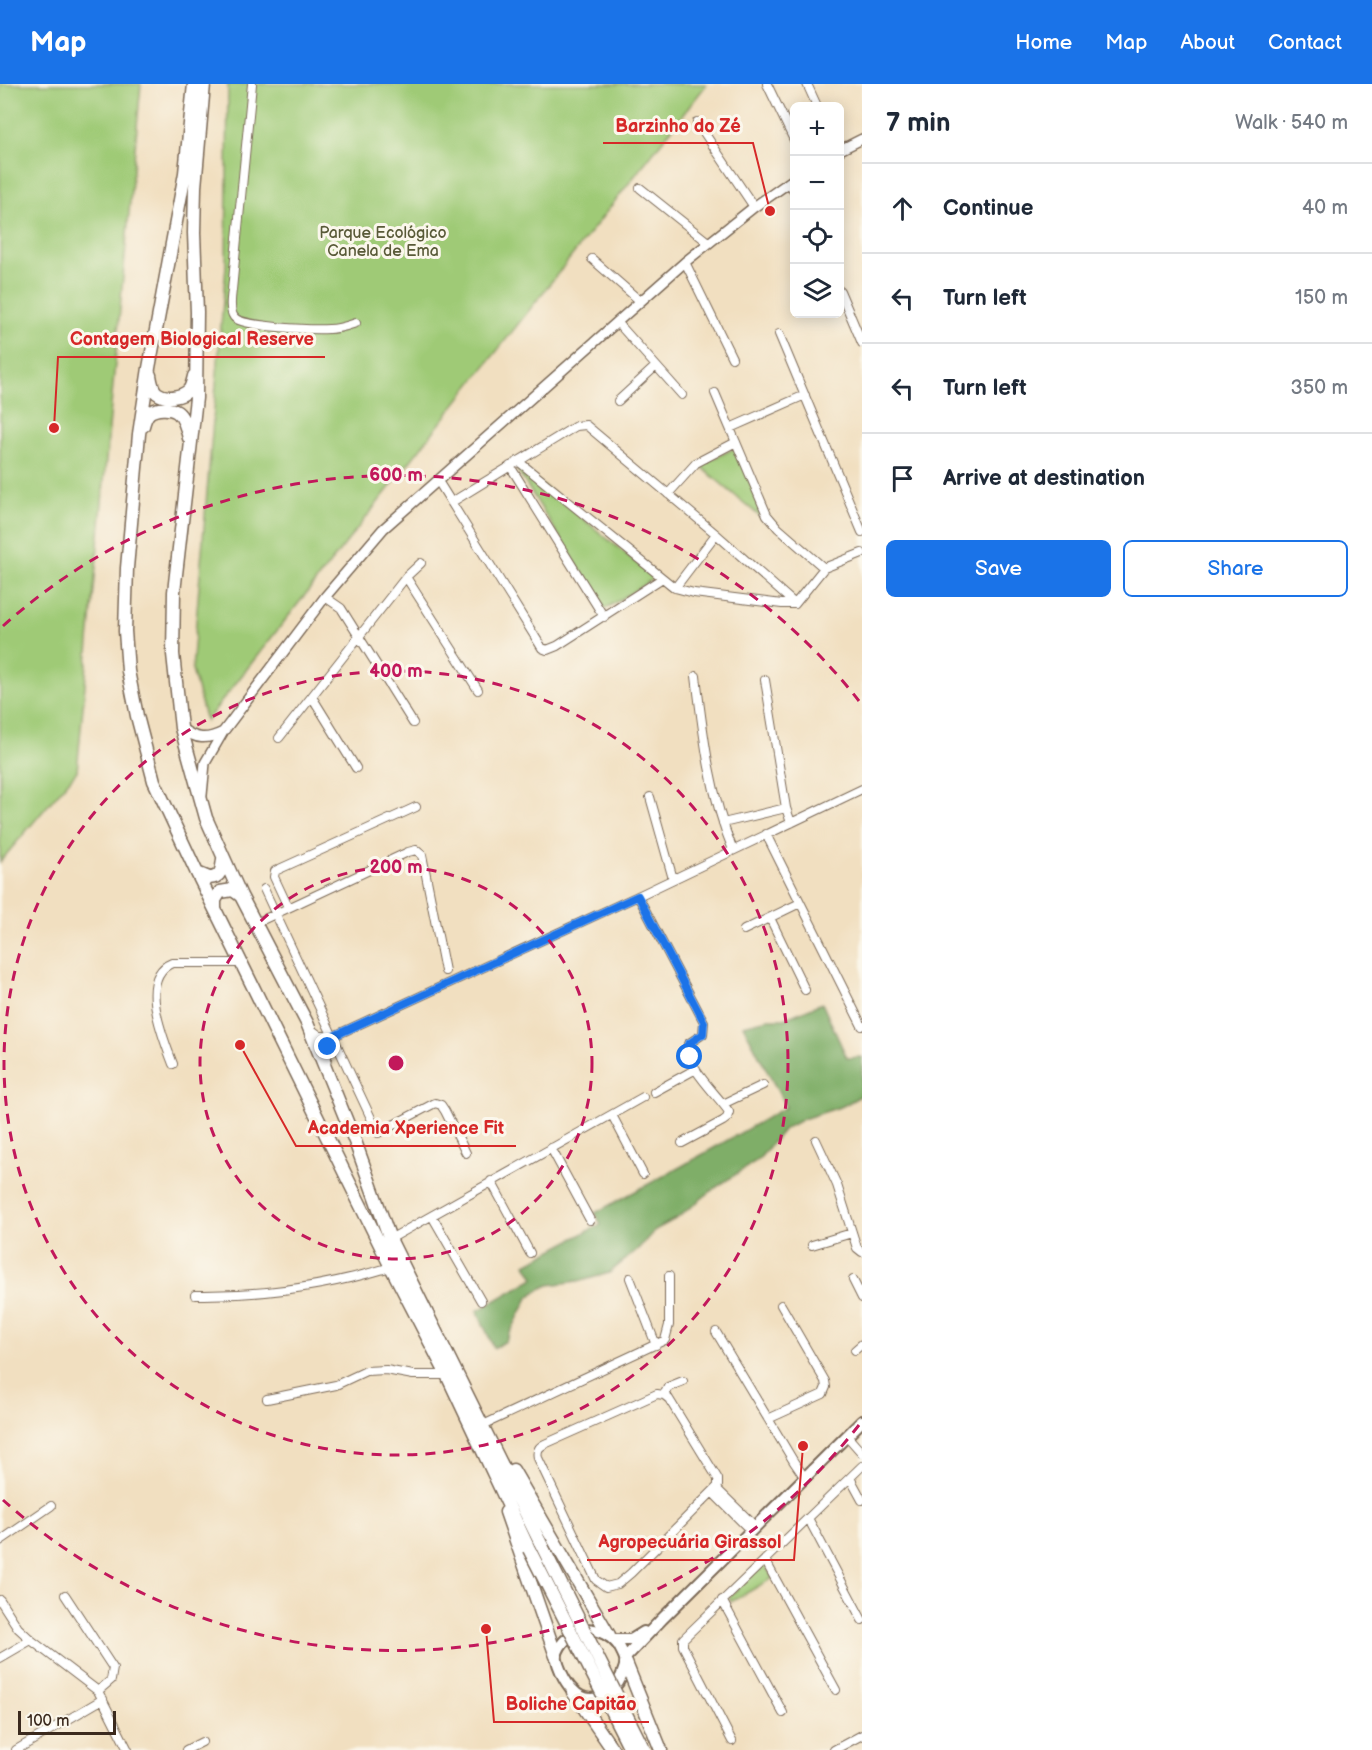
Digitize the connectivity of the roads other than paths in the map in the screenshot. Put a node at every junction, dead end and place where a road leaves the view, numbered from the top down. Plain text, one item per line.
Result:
1 (194, 84) edge
2 (204, 84) edge
3 (252, 84) edge
4 (767, 84) edge
5 (807, 84) edge
6 (815, 102) edge
7 (697, 122) dead end
8 (790, 130) edge
9 (862, 139) edge
10 (844, 148) edge
11 (790, 186) edge
12 (640, 188) dead end
13 (754, 207) junction
14 (710, 243) junction
15 (592, 259) dead end
16 (685, 262) junction
17 (844, 300) edge
18 (640, 301) junction
19 (617, 322) junction
20 (356, 323) dead end
21 (779, 334) dead end
22 (862, 343) edge
23 (732, 358) dead end
24 (656, 366) junction
25 (149, 368) junction
26 (196, 368) junction
27 (715, 393) dead end
28 (682, 395) dead end
29 (805, 395) junction
30 (618, 401) dead end
31 (730, 428) junction
32 (139, 434) junction
33 (736, 442) junction
34 (190, 445) junction
35 (518, 461) junction
36 (510, 466) junction
37 (438, 481) junction
38 (668, 494) junction
39 (452, 502) junction
40 (859, 514) edge
41 (862, 532) edge
42 (716, 534) junction
43 (862, 554) edge
44 (420, 563) dead end
45 (824, 568) junction
46 (406, 577) junction
47 (661, 579) junction
48 (675, 588) junction
49 (325, 597) junction
50 (795, 604) junction
51 (604, 616) junction
52 (359, 636) junction
53 (696, 676) dead end
54 (765, 680) dead end
55 (478, 690) dead end
56 (312, 697) junction
57 (413, 723) dead end
58 (181, 728) junction
59 (223, 732) junction
60 (279, 738) dead end
61 (356, 768) dead end
62 (862, 789) edge
63 (650, 797) dead end
64 (202, 806) junction
65 (416, 807) dead end
66 (786, 808) junction
67 (723, 823) junction
68 (791, 823) junction
69 (766, 834) junction
70 (733, 850) junction
71 (223, 858) junction
72 (197, 873) junction
73 (673, 879) junction
74 (264, 889) dead end
75 (241, 896) junction
76 (638, 896) junction
77 (800, 903) junction
78 (288, 908) junction
79 (215, 909) junction
80 (275, 913) junction
81 (770, 918) junction
82 (256, 922) junction
83 (744, 930) dead end
84 (241, 963) junction
85 (445, 971) dead end
86 (805, 990) dead end
87 (307, 1023) junction
88 (862, 1026) edge
89 (334, 1036) junction
90 (173, 1064) dead end
91 (326, 1068) junction
92 (696, 1069) junction
93 (763, 1085) dead end
94 (654, 1092) dead end
95 (644, 1098) dead end
96 (723, 1104) junction
97 (612, 1115) junction
98 (816, 1140) dead end
99 (682, 1143) dead end
100 (551, 1148) junction
101 (466, 1153) dead end
102 (644, 1174) dead end
103 (491, 1181) junction
104 (432, 1216) junction
105 (590, 1220) dead end
106 (852, 1233) junction
107 (390, 1239) junction
108 (812, 1245) dead end
109 (862, 1252) edge
110 (530, 1253) dead end
111 (391, 1267) junction
112 (669, 1276) dead end
113 (630, 1278) dead end
114 (853, 1280) dead end
115 (195, 1295) dead end
116 (862, 1298) edge
117 (481, 1301) dead end
118 (781, 1305) dead end
119 (716, 1332) dead end
120 (862, 1344) edge
121 (656, 1345) junction
122 (855, 1350) dead end
123 (447, 1375) junction
124 (683, 1381) dead end
125 (664, 1395) junction
126 (267, 1399) dead end
127 (768, 1419) junction
128 (484, 1428) junction
129 (860, 1428) edge
130 (847, 1436) junction
131 (862, 1453) edge
132 (862, 1466) edge
133 (805, 1478) junction
134 (850, 1478) junction
135 (498, 1479) junction
136 (715, 1491) junction
137 (862, 1500) edge
138 (51, 1506) dead end
139 (808, 1518) junction
140 (753, 1528) junction
141 (0, 1541) edge
142 (535, 1545) junction
143 (765, 1560) junction
144 (65, 1595) dead end
145 (0, 1600) edge
146 (722, 1600) junction
147 (662, 1619) junction
148 (862, 1620) edge
149 (611, 1637) junction
150 (31, 1640) junction
151 (556, 1656) junction
152 (0, 1658) edge
153 (625, 1660) junction
154 (836, 1690) dead end
155 (98, 1691) junction
156 (573, 1692) junction
157 (103, 1699) junction
158 (783, 1713) dead end
159 (862, 1735) edge
160 (732, 1741) dead end
161 (202, 1742) dead end
162 (16, 1750) edge
163 (128, 1750) edge
164 (186, 1750) edge
165 (613, 1750) edge
166 (631, 1750) edge
167 (644, 1750) edge
168 (660, 1750) edge
169 (834, 1750) edge

1 - 25 main road
2 - 26 main road
3 - 20 street
4 - 8 street
5 - 6 street
7 - 13 street
9 - 10 street
11 - 13 street
12 - 14 street
13 - 14 street
14 - 16 street
15 - 18 street
16 - 18 street
16 - 23 street
17 - 22 street
18 - 19 street
19 - 24 street
19 - 37 street
21 - 29 street
24 - 28 street
24 - 30 street
25 - 26 main road
25 - 32 main road
26 - 34 main road
27 - 31 street
29 - 31 street
29 - 40 street
31 - 33 street
32 - 34 main road
32 - 72 main road
33 - 38 street
33 - 45 street
34 - 58 main road
35 - 36 street
35 - 38 street
35 - 47 street
36 - 39 street
36 - 51 street
37 - 39 street
37 - 49 street
38 - 42 street
39 - 51 street
40 - 41 street
42 - 48 street
42 - 50 street
43 - 45 street
44 - 46 street
45 - 50 street
46 - 52 street
46 - 55 street
47 - 48 street
47 - 51 street
48 - 50 street
49 - 52 street
49 - 59 street
52 - 56 street
52 - 57 street
53 - 67 street
54 - 66 street
56 - 60 street
56 - 61 street
58 - 59 street
58 - 64 main road
59 - 64 street
62 - 68 street
63 - 73 street
64 - 71 main road
65 - 78 street
66 - 67 street
66 - 68 street
67 - 70 street
68 - 69 street
69 - 70 street
69 - 77 street
70 - 73 street
71 - 72 main road
71 - 75 main road
72 - 79 main road
73 - 76 street
74 - 80 street
75 - 79 main road
75 - 82 main road
76 - 89 street
76 - 92 street
77 - 81 street
77 - 88 street
78 - 80 street
78 - 85 street
79 - 84 main road
80 - 82 street
80 - 89 street
81 - 83 street
81 - 86 street
82 - 87 main road
84 - 90 street
84 - 111 main road
87 - 89 street
87 - 91 main road
89 - 91 street
89 - 101 street
91 - 107 main road
92 - 94 street
92 - 96 street
93 - 96 street
95 - 97 street
96 - 99 street
97 - 100 street
97 - 102 street
98 - 106 street
100 - 103 street
100 - 105 street
103 - 104 street
103 - 110 street
104 - 107 street
104 - 117 street
106 - 108 street
106 - 109 street
107 - 128 main road
111 - 115 street
111 - 123 main road
112 - 121 street
113 - 121 street
114 - 116 street
118 - 127 street
119 - 127 street
120 - 122 street
121 - 128 street
123 - 126 street
123 - 135 main road
124 - 125 street
125 - 136 street
125 - 136 street
127 - 133 street
128 - 142 main road
128 - 149 main road
129 - 130 main road
130 - 131 street
130 - 133 main road
132 - 134 street
133 - 140 main road
134 - 137 street
134 - 139 street
135 - 142 main road
135 - 151 main road
136 - 140 street
138 - 141 street
139 - 143 street
139 - 148 street
140 - 147 main road
142 - 166 main road, bridge
142 - 167 main road, bridge
143 - 146 street
143 - 154 street
144 - 155 street
145 - 150 street
146 - 158 street
146 - 160 street
147 - 149 main road
147 - 153 main road
149 - 151 main road
149 - 153 main road
150 - 152 street
150 - 155 street
151 - 156 main road
153 - 156 main road
153 - 168 main road
155 - 157 street
156 - 165 main road
157 - 162 street
157 - 163 street
159 - 169 street
161 - 164 street

